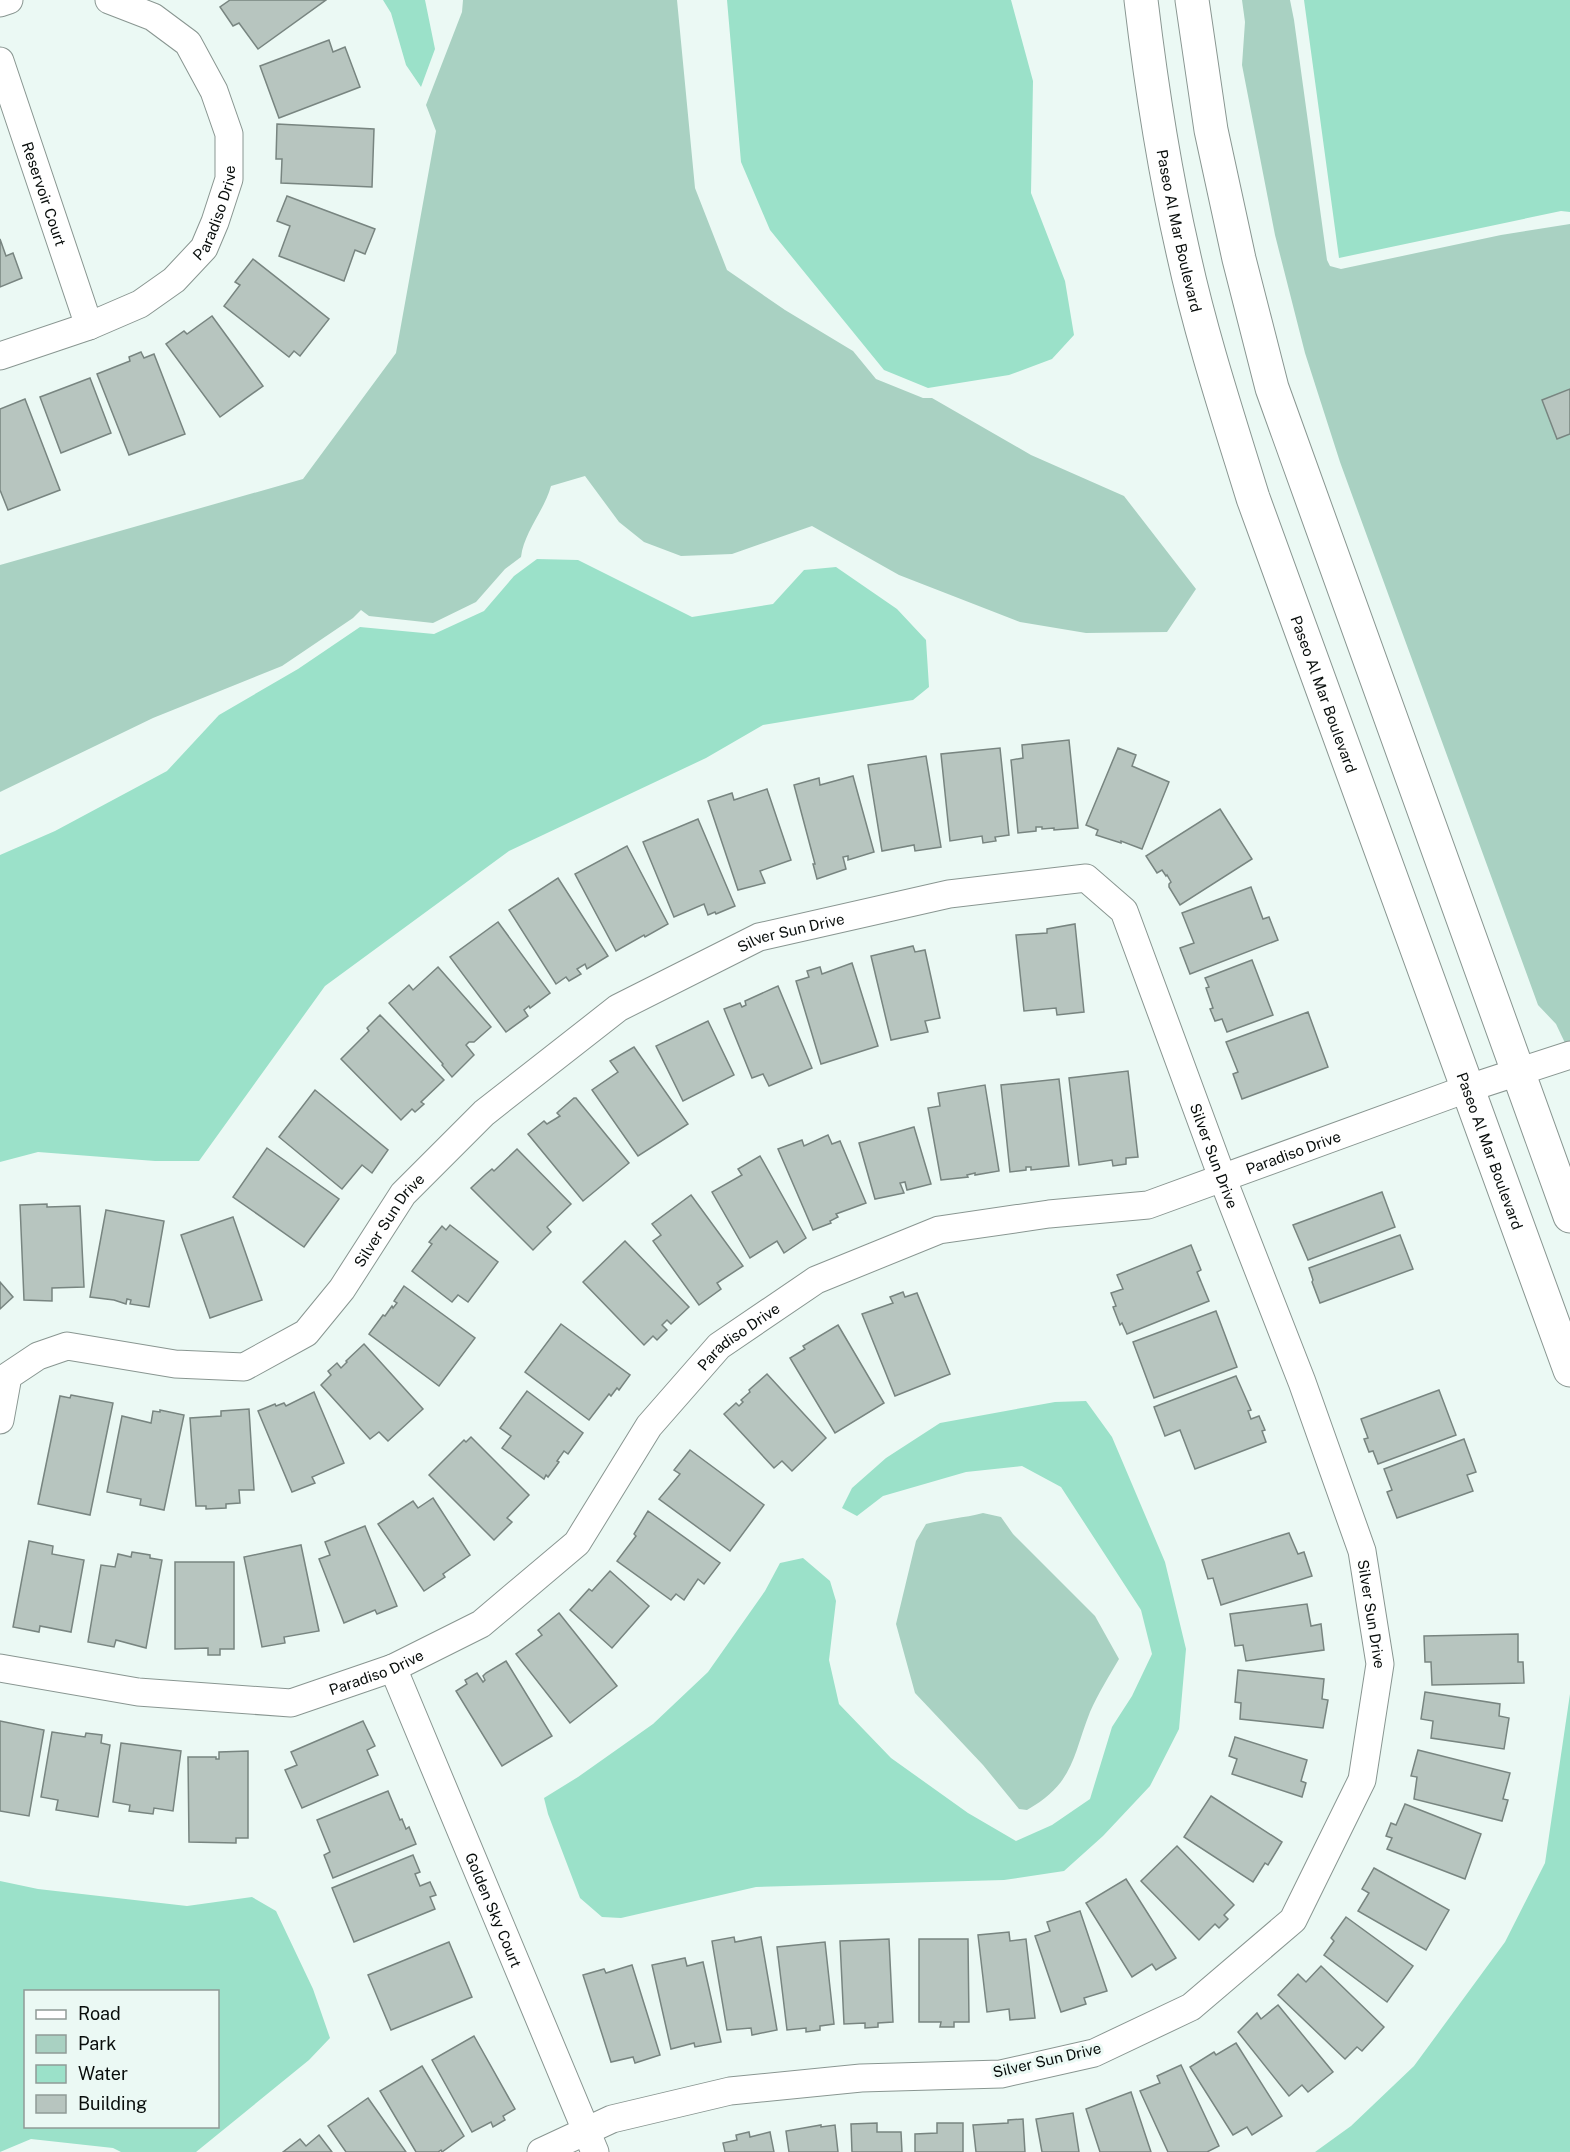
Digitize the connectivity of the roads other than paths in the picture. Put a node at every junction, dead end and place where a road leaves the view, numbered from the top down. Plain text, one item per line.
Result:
1 (9, 0) edge
2 (110, 0) edge
3 (1141, 0) edge
4 (1192, 0) edge
5 (0, 3) edge
6 (0, 61) edge
7 (89, 326) junction
8 (0, 356) edge
9 (1570, 1055) edge
10 (1517, 1071) junction
11 (1469, 1088) junction
12 (1222, 1177) junction
13 (1570, 1216) edge
14 (1570, 1370) edge
15 (0, 1420) edge
16 (0, 1668) edge
17 (393, 1668) junction
18 (590, 2141) edge
19 (541, 2152) edge

1 - 5 street
2 - 7 street, Paradiso Drive
3 - 11 main road, Paseo Al Mar Boulevard
4 - 10 main road
6 - 7 street, Reservoir Court
7 - 8 street, Paradiso Drive
9 - 10 street, Paradiso Drive
10 - 11 street, Paradiso Drive
10 - 13 main road
11 - 12 street, Paradiso Drive
11 - 14 main road, Paseo Al Mar Boulevard
12 - 15 street, Silver Sun Drive
12 - 17 street, Paradiso Drive
12 - 18 street, Silver Sun Drive
16 - 17 street, Paradiso Drive
17 - 18 street, Golden Sky Court
18 - 19 street, Silver Sun Drive

